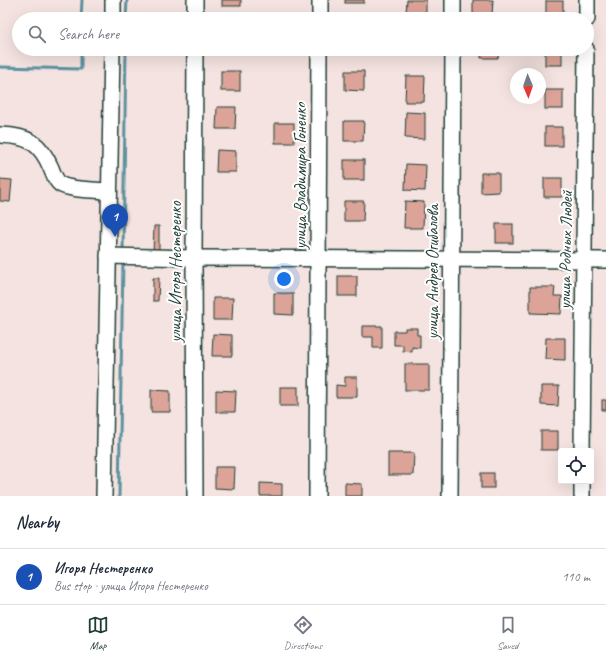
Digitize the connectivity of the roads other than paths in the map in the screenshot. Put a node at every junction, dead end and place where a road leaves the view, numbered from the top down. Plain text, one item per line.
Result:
1 (113, 0) edge
2 (196, 0) edge
3 (320, 0) edge
4 (453, 0) edge
5 (587, 0) edge
6 (113, 12) edge
7 (195, 12) edge
8 (320, 12) edge
9 (453, 12) edge
10 (587, 12) edge
11 (112, 56) edge
12 (195, 56) edge
13 (320, 56) edge
14 (453, 56) edge
15 (586, 56) edge
16 (0, 135) edge
17 (109, 191) junction
18 (108, 256) junction
19 (194, 258) junction
20 (319, 259) junction
21 (451, 260) junction
22 (584, 260) junction
23 (606, 260) edge
24 (582, 448) edge
25 (582, 484) edge
26 (104, 496) edge
27 (195, 496) edge
28 (317, 496) edge
29 (450, 496) edge
30 (582, 496) edge

1 - 6 street
2 - 7 street
3 - 8 street
4 - 9 street
5 - 10 street
11 - 17 street
12 - 19 street, улица Игоря Нестеренко
13 - 20 street, улица Владимира Гоненко
14 - 21 street, улица Андрея Огибалова
15 - 22 street, улица Родных Людей
16 - 17 street
17 - 18 street
18 - 19 street
18 - 26 street
19 - 20 street
19 - 27 street, улица Игоря Нестеренко
20 - 21 street
20 - 28 street, улица Владимира Гоненко
21 - 22 street
21 - 29 street, улица Андрея Огибалова
22 - 23 street
22 - 24 street, улица Родных Людей
25 - 30 street

